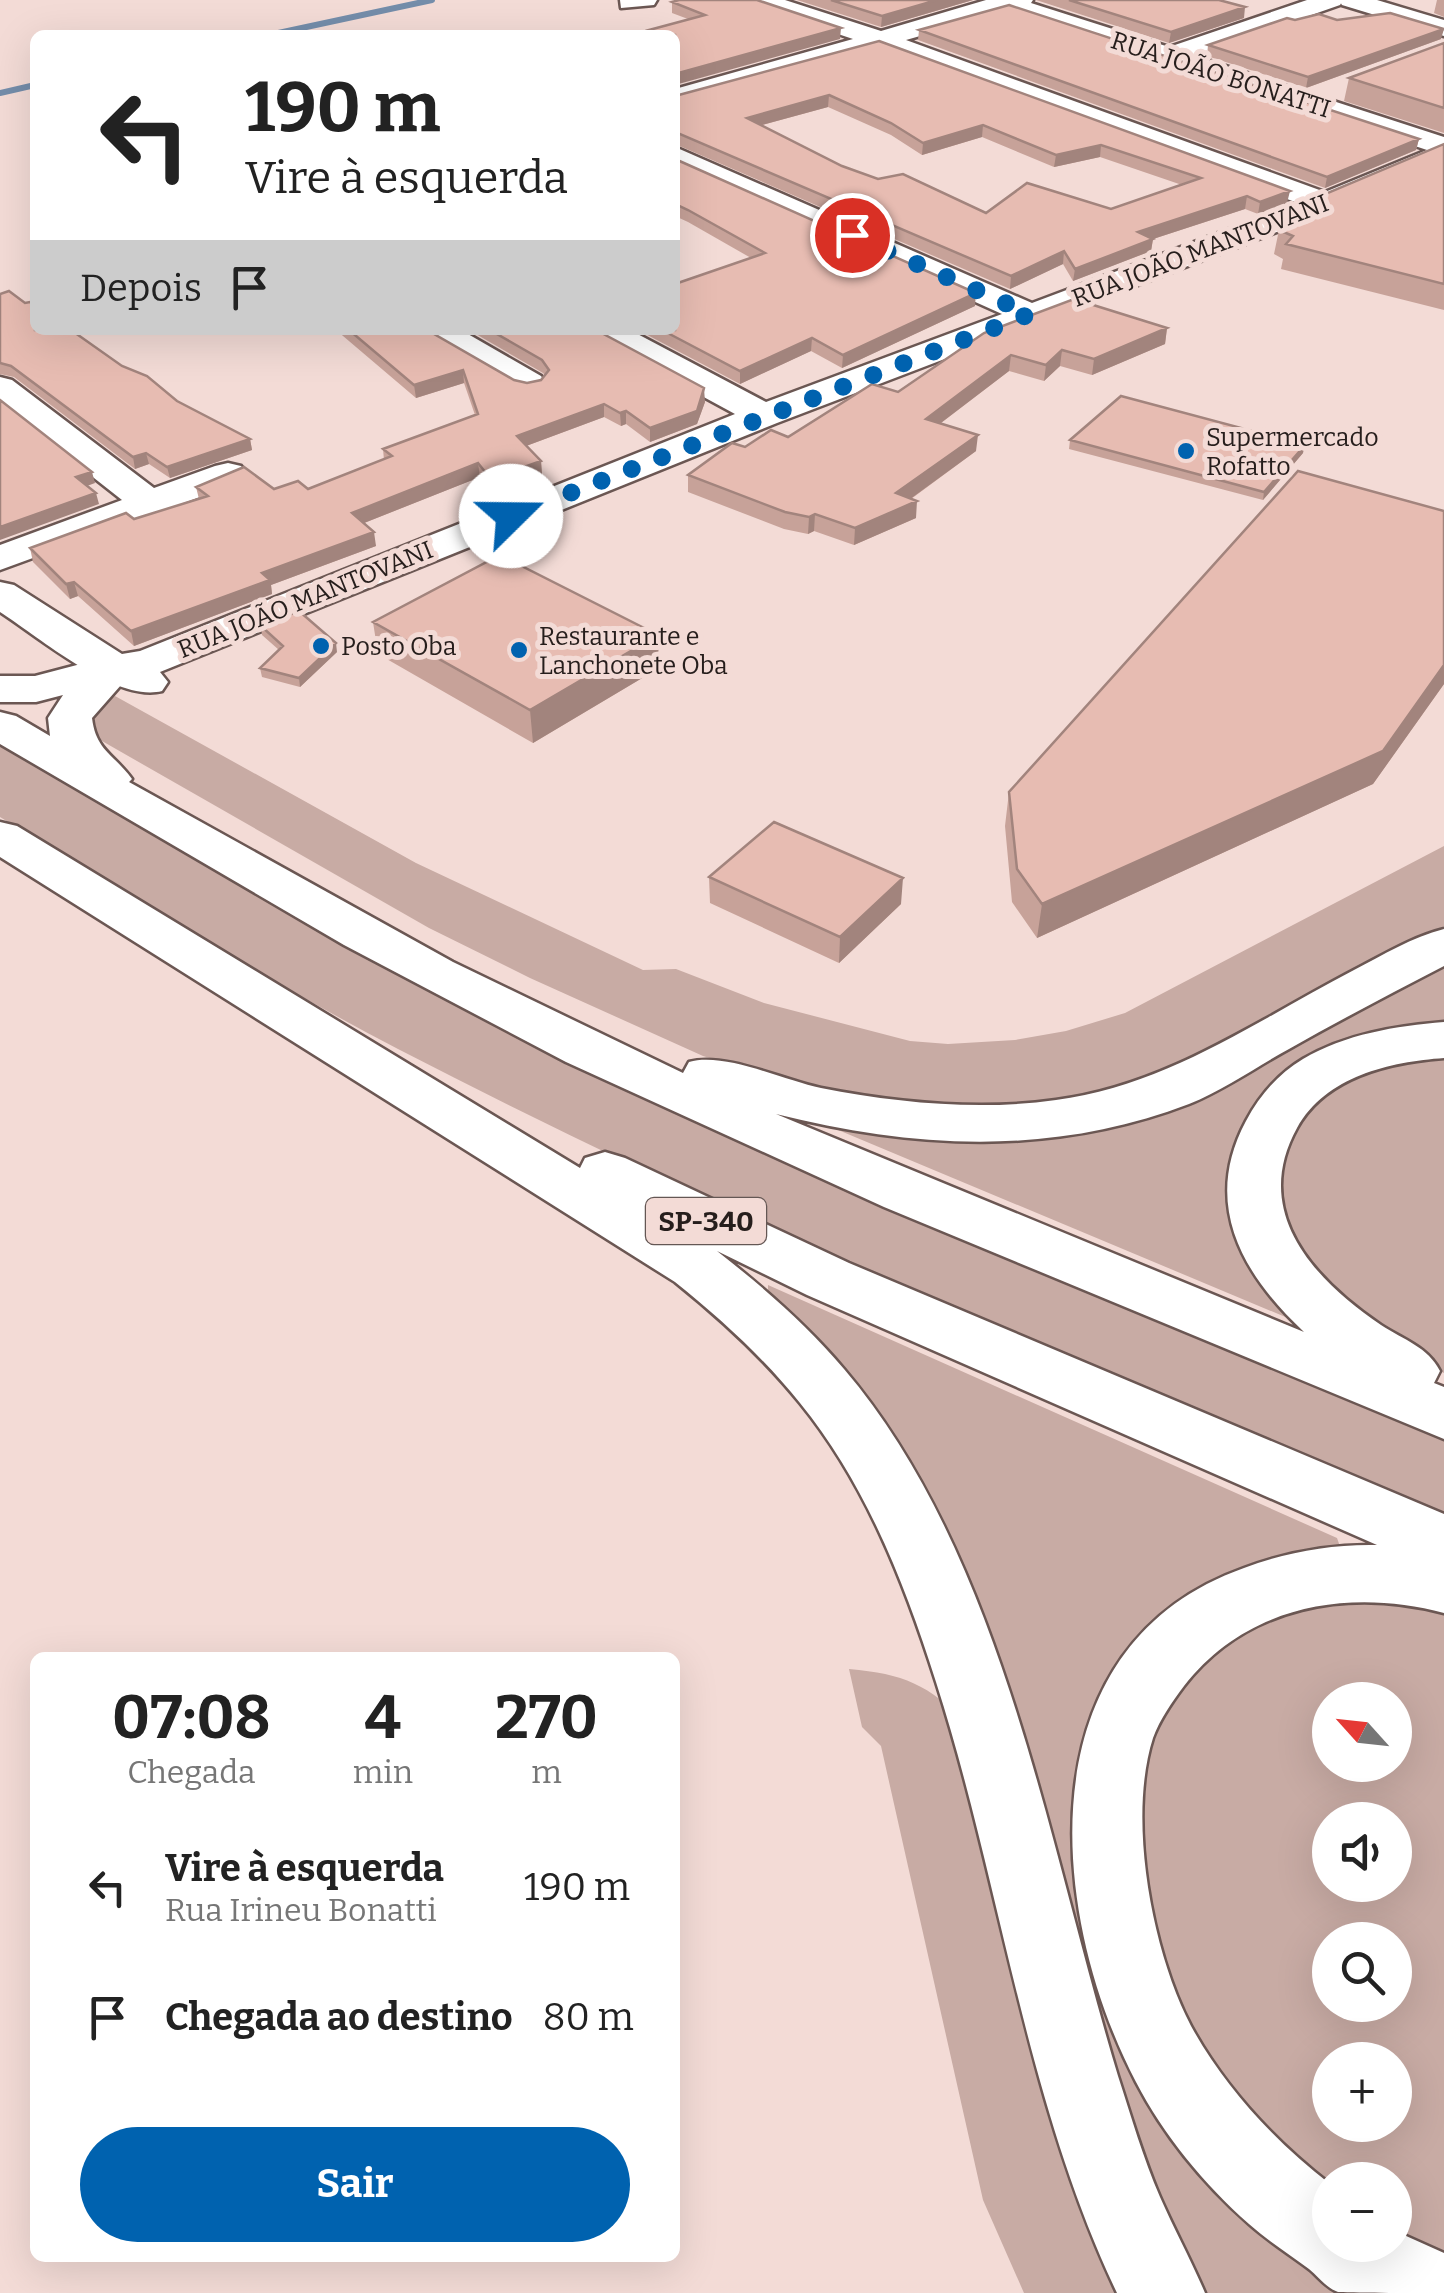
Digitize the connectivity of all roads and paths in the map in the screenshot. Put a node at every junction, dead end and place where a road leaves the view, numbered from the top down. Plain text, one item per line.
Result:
1 (760, 0) edge
2 (1332, 0) edge
3 (1351, 0) edge
4 (1009, 1) edge
5 (1444, 28) edge
6 (879, 39) junction
7 (1168, 56) junction
8 (1339, 89) dead end
9 (680, 97) edge
10 (1304, 102) junction
11 (1444, 150) edge
12 (680, 158) edge
13 (1326, 203) junction
14 (1030, 314) junction
15 (446, 335) edge
16 (614, 335) edge
17 (529, 384) edge
18 (0, 387) edge
19 (764, 415) junction
20 (228, 474) edge
21 (148, 502) junction
22 (0, 558) edge
23 (0, 594) edge
24 (153, 673) junction
25 (0, 689) edge
26 (0, 725) edge
27 (140, 808) junction
28 (0, 836) edge
29 (1444, 945) edge
30 (406, 957) junction
31 (195, 958) junction
32 (1444, 1040) edge
33 (1444, 1388) edge
34 (1444, 1414) edge
35 (1444, 1544) edge
36 (1444, 1584) edge
37 (1312, 2224) edge
38 (1367, 2262) edge
39 (1162, 2293) edge
40 (1436, 2293) edge

1 - 6 main road
2 - 7 main road
3 - 5 main road
4 - 6 main road
4 - 7 main road, RUA JOÃO BONATTI
6 - 9 main road
6 - 13 main road
7 - 10 main road, RUA JOÃO BONATTI
8 - 10 main road
10 - 11 main road, RUA JOÃO BONATTI
11 - 13 main road, RUA JOÃO MANTOVANI
12 - 14 main road
13 - 14 main road, RUA JOÃO MANTOVANI
14 - 19 main road, RUA JOÃO MANTOVANI
15 - 17 main road
16 - 19 main road
18 - 21 main road
19 - 24 main road, RUA JOÃO MANTOVANI
20 - 21 main road
21 - 22 main road
23 - 24 main road
24 - 25 main road, RUA JOÃO MANTOVANI
24 - 27 main road
26 - 27 main road
27 - 30 main road
28 - 31 main road, SP-340
29 - 30 main road
30 - 34 main road
31 - 35 main road, SP-340
31 - 39 main road
32 - 33 main road
36 - 37 main road
38 - 40 main road

